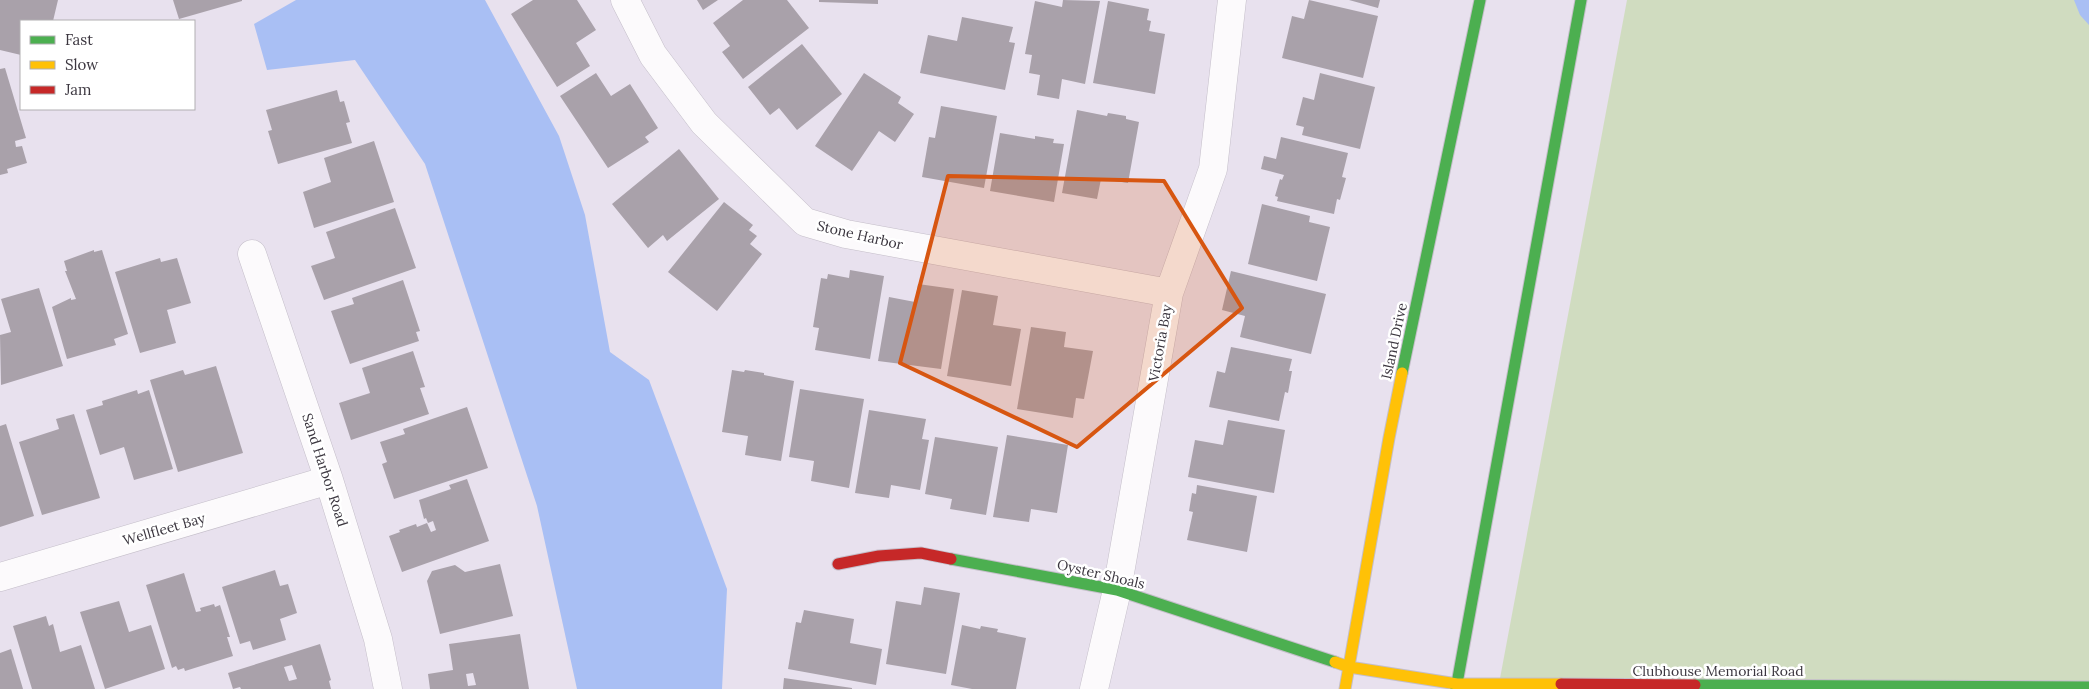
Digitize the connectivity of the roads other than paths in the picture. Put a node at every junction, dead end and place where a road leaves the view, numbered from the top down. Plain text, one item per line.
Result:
1 (626, 0) edge
2 (1232, 0) edge
3 (1480, 0) edge
4 (1581, 0) edge
5 (252, 254) dead end
6 (1169, 293) junction
7 (329, 480) junction
8 (838, 564) dead end
9 (0, 577) edge
10 (1118, 590) junction
11 (1349, 667) junction
12 (1457, 687) edge
13 (2089, 687) edge
14 (388, 689) edge
15 (1094, 689) edge
16 (1345, 689) edge

1 - 6 street, Stone Harbor
2 - 6 street, Victoria Bay
3 - 11 main road, Island Drive
4 - 12 main road
5 - 7 street, Sand Harbor Road
6 - 10 street, Victoria Bay
7 - 9 street, Wellfleet Bay
7 - 14 street, Sand Harbor Road
8 - 10 main road, Oyster Shoals
10 - 11 main road, Oyster Shoals
10 - 15 street, Victoria Bay
11 - 12 main road, Clubhouse Memorial Road
11 - 16 main road, Island Drive
12 - 13 main road, Clubhouse Memorial Road

